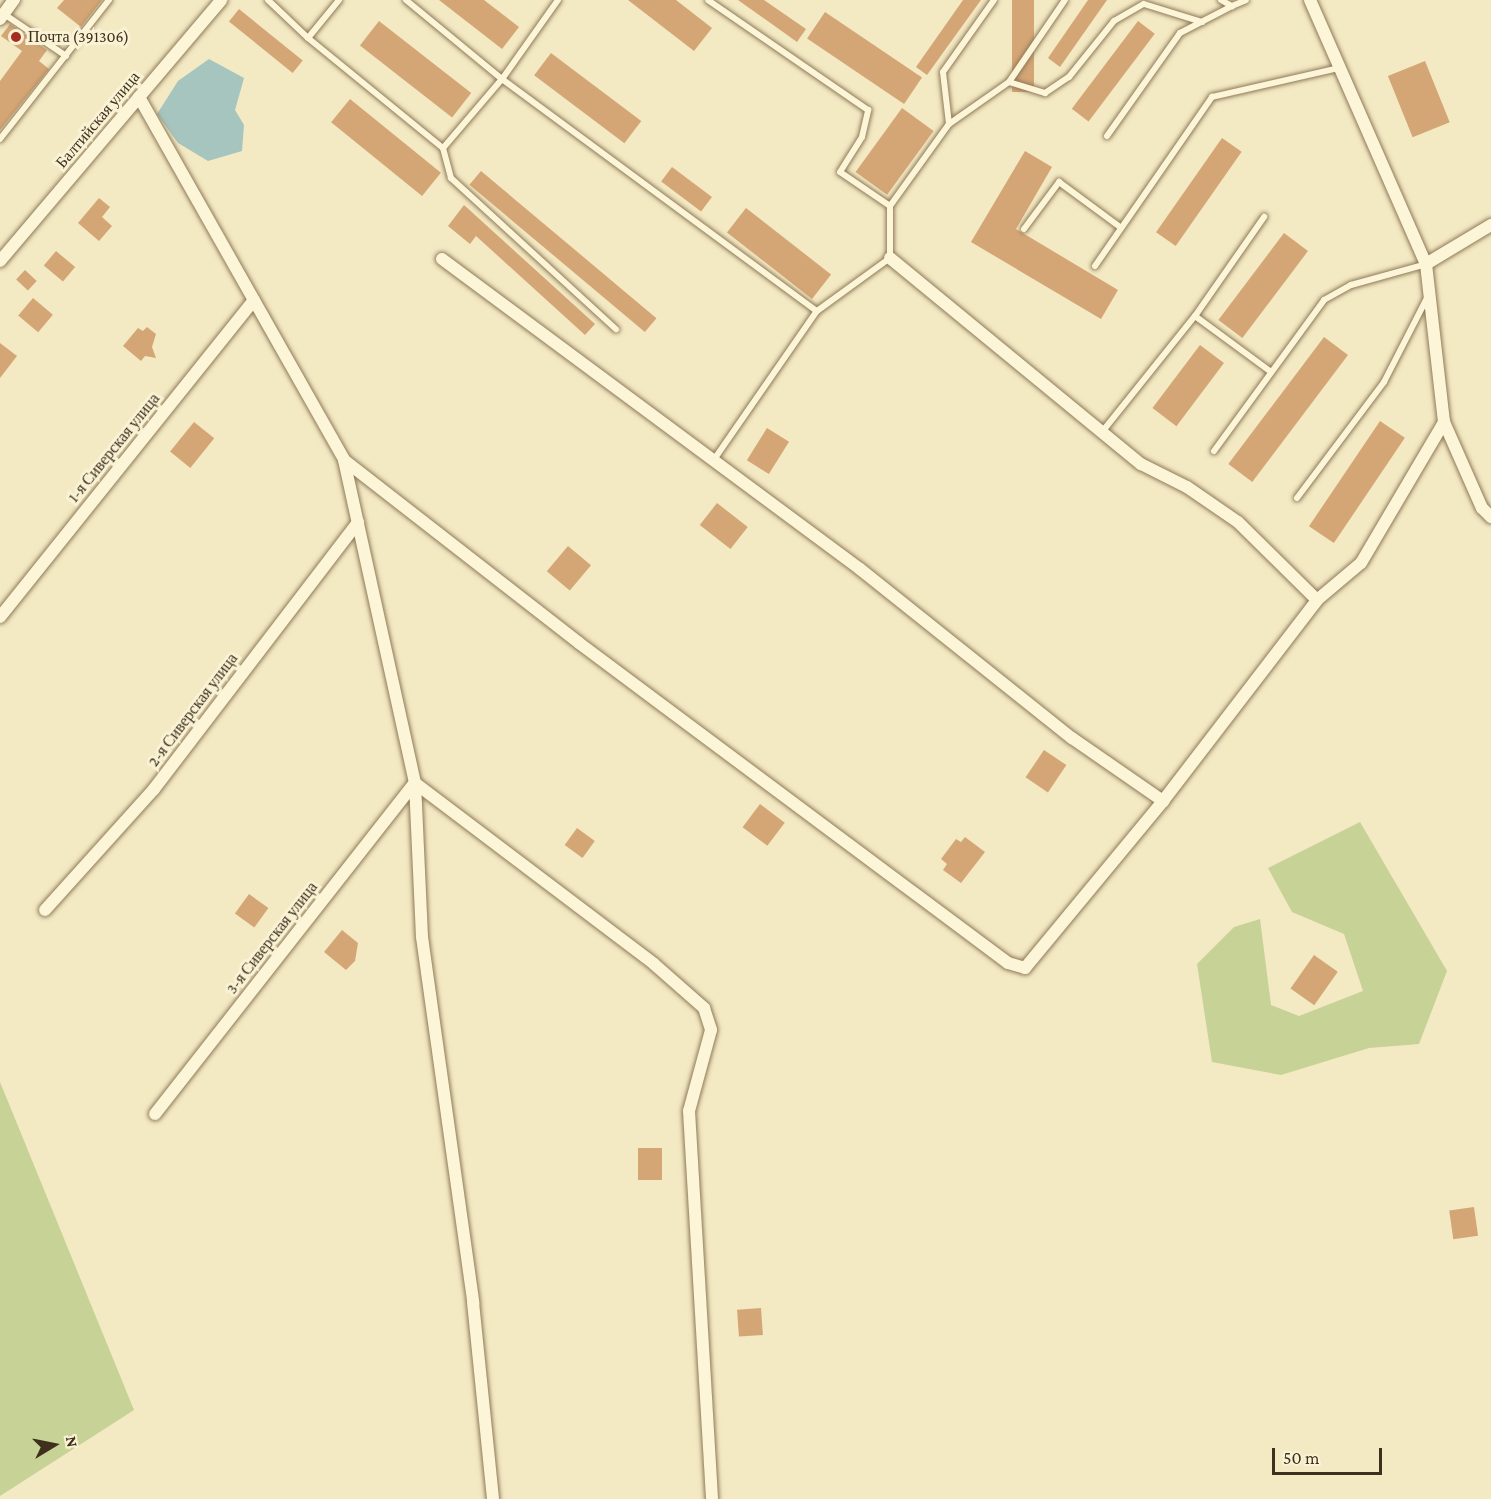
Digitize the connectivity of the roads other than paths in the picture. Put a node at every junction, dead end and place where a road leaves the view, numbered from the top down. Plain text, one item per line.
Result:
1 (14, 0) edge
2 (110, 0) edge
3 (221, 0) edge
4 (267, 0) edge
5 (339, 0) edge
6 (406, 0) edge
7 (558, 0) edge
8 (708, 0) edge
9 (994, 0) edge
10 (1065, 0) edge
11 (1221, 0) edge
12 (1246, 0) edge
13 (1310, 0) edge
14 (1232, 6) junction
15 (2, 17) edge
16 (1202, 22) junction
17 (308, 38) junction
18 (66, 56) junction
19 (1339, 68) junction
20 (502, 79) junction
21 (1009, 82) junction
22 (139, 97) junction
23 (949, 124) junction
24 (1107, 136) dead end
25 (0, 139) edge
26 (443, 148) junction
27 (890, 206) junction
28 (1264, 217) dead end
29 (1491, 225) edge
30 (1120, 228) junction
31 (1024, 229) dead end
32 (890, 258) junction
33 (442, 259) dead end
34 (0, 261) edge
35 (1426, 264) junction
36 (1095, 266) dead end
37 (1430, 293) junction
38 (254, 300) junction
39 (817, 311) junction
40 (1195, 316) junction
41 (616, 329) dead end
42 (1270, 371) junction
43 (1444, 423) junction
44 (1102, 432) junction
45 (1214, 451) dead end
46 (344, 460) junction
47 (713, 461) junction
48 (1297, 498) dead end
49 (1491, 517) edge
50 (358, 522) junction
51 (1317, 600) junction
52 (0, 617) edge
53 (415, 783) junction
54 (1162, 801) junction
55 (45, 910) dead end
56 (154, 1114) dead end
57 (493, 1499) edge
58 (712, 1499) edge

1 - 15 street
2 - 18 lane
3 - 22 street, Балтийская улица
4 - 17 lane
5 - 17 lane
6 - 20 lane
7 - 20 lane
8 - 27 lane
9 - 23 lane
10 - 21 lane
11 - 14 lane
12 - 14 lane
13 - 19 street
14 - 16 lane
15 - 18 lane
16 - 21 lane
16 - 24 lane
17 - 26 lane
18 - 25 lane
19 - 30 lane
19 - 35 street
20 - 26 lane
20 - 39 lane
21 - 23 lane
22 - 34 street, Балтийская улица
22 - 38 street
23 - 27 lane
26 - 41 lane
27 - 32 lane
28 - 40 lane
29 - 35 street
30 - 31 lane
30 - 36 lane
32 - 39 lane
32 - 44 street
33 - 47 street
35 - 37 street
35 - 42 lane
37 - 43 street
37 - 48 lane
38 - 46 street
38 - 52 street, 1-я Сиверская улица
39 - 47 lane
40 - 42 lane
40 - 44 lane
42 - 45 lane
43 - 49 street
43 - 51 street
44 - 51 street
46 - 50 street
46 - 54 street
47 - 54 street
50 - 53 street
50 - 55 street, 2-я Сиверская улица
51 - 54 street
53 - 56 street, 3-я Сиверская улица
53 - 57 street
53 - 58 street

